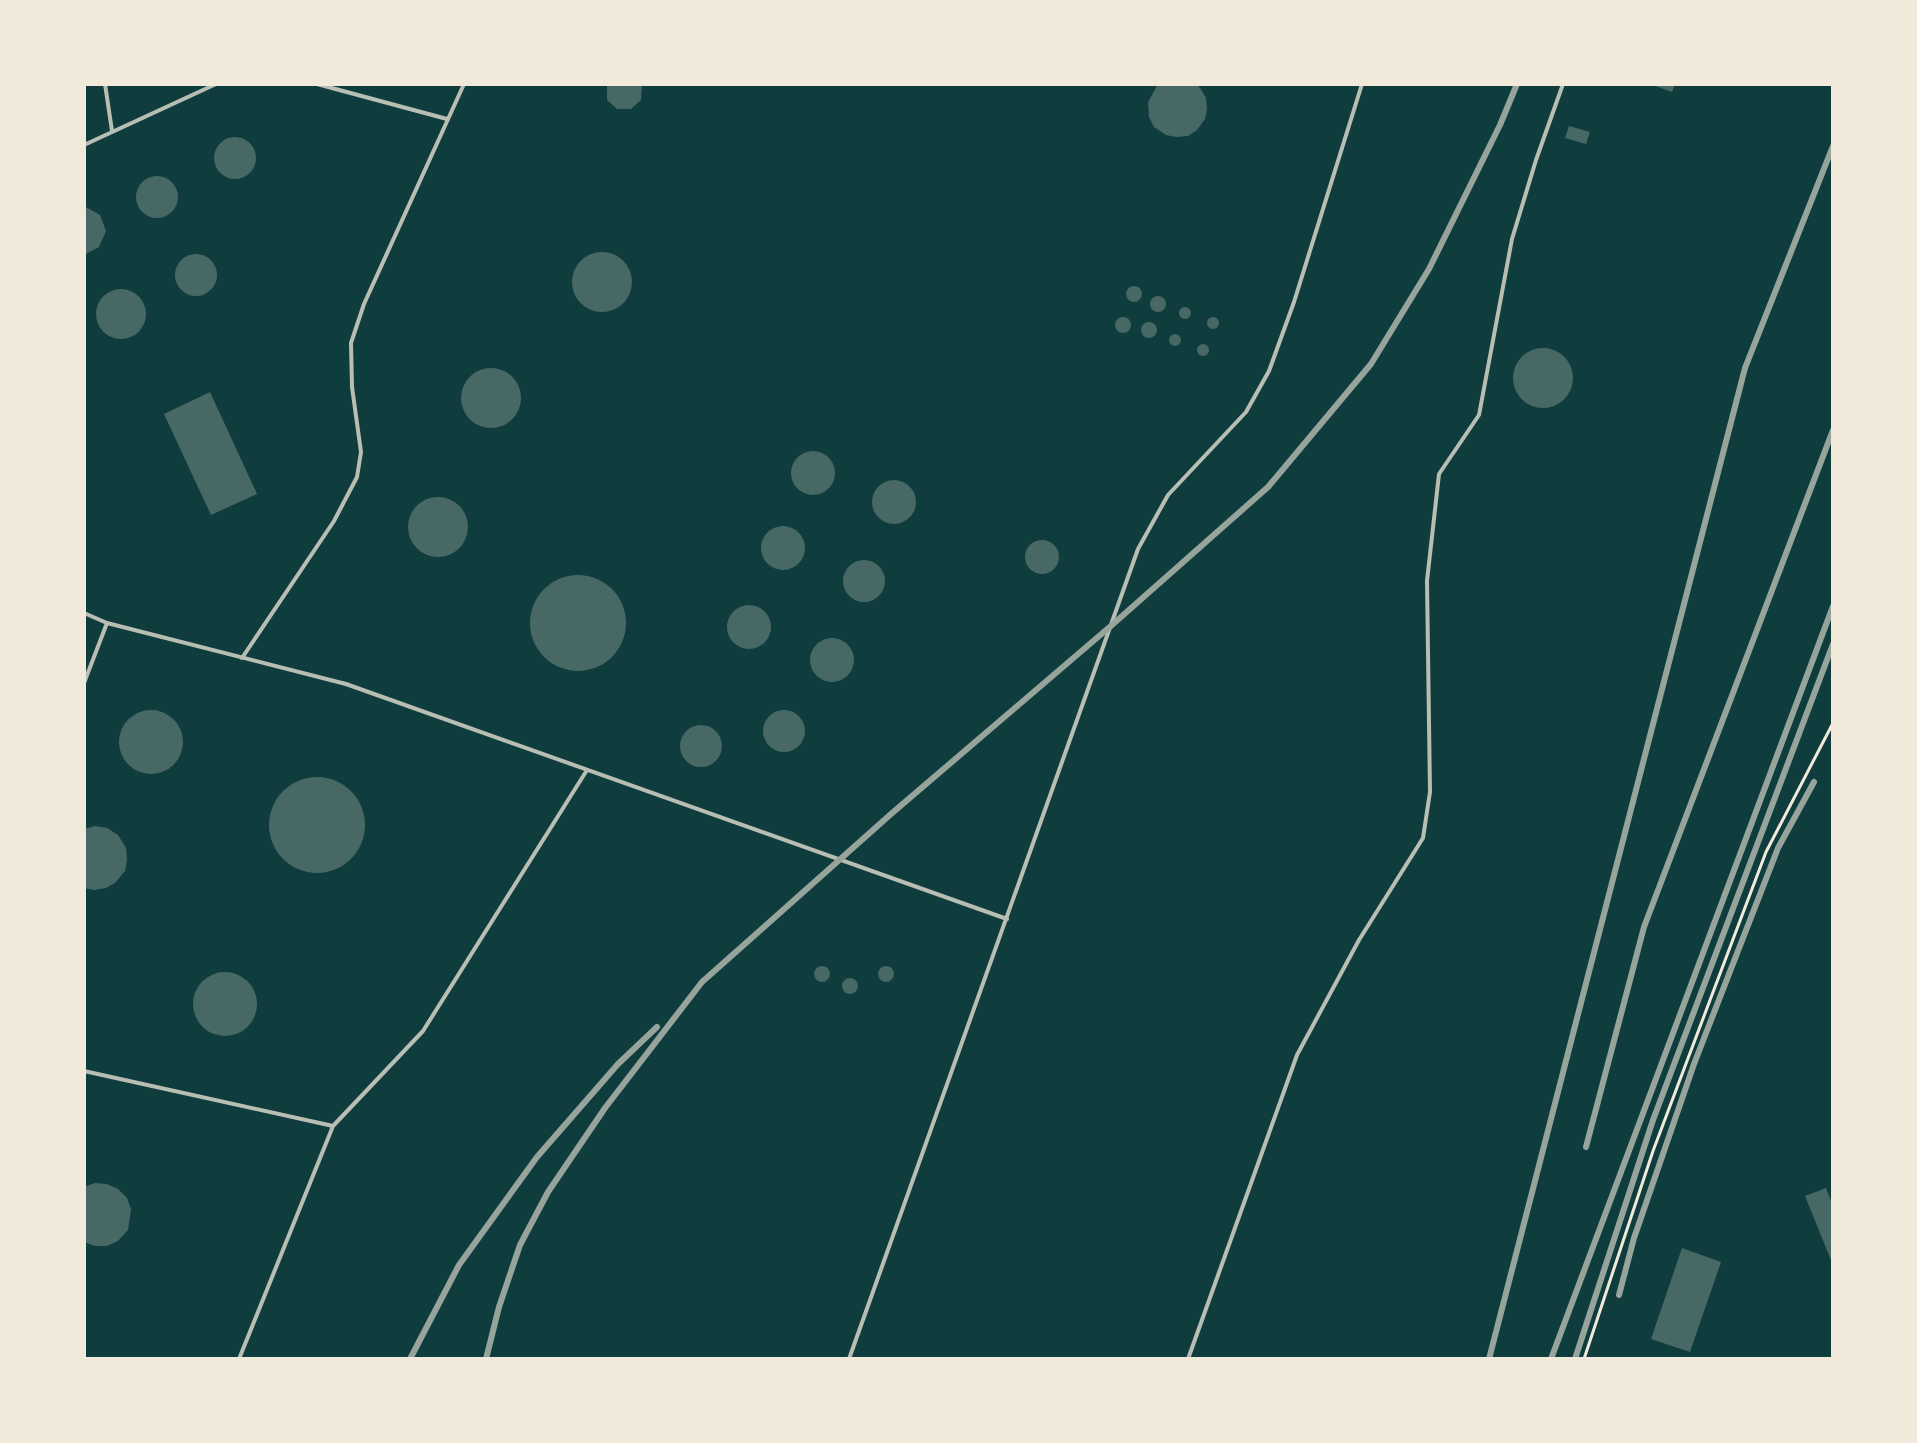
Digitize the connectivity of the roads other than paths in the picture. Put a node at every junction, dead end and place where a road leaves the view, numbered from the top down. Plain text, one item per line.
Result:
1 (105, 84) edge
2 (216, 84) edge
3 (317, 84) edge
4 (464, 84) edge
5 (1362, 84) edge
6 (1563, 84) edge
7 (447, 119) junction
8 (112, 131) junction
9 (84, 145) edge
10 (84, 613) edge
11 (107, 623) junction
12 (242, 658) junction
13 (84, 683) edge
14 (587, 770) junction
15 (1007, 919) junction
16 (84, 1071) edge
17 (333, 1126) junction
18 (239, 1359) edge
19 (849, 1359) edge
20 (1188, 1359) edge

1 - 8 lane
2 - 8 lane
3 - 7 lane
4 - 7 lane
5 - 15 lane
6 - 20 lane
7 - 12 lane
8 - 9 lane
10 - 11 lane
11 - 12 lane
11 - 13 lane
12 - 14 lane
14 - 15 lane
14 - 17 lane
15 - 19 lane
16 - 17 lane
17 - 18 lane

